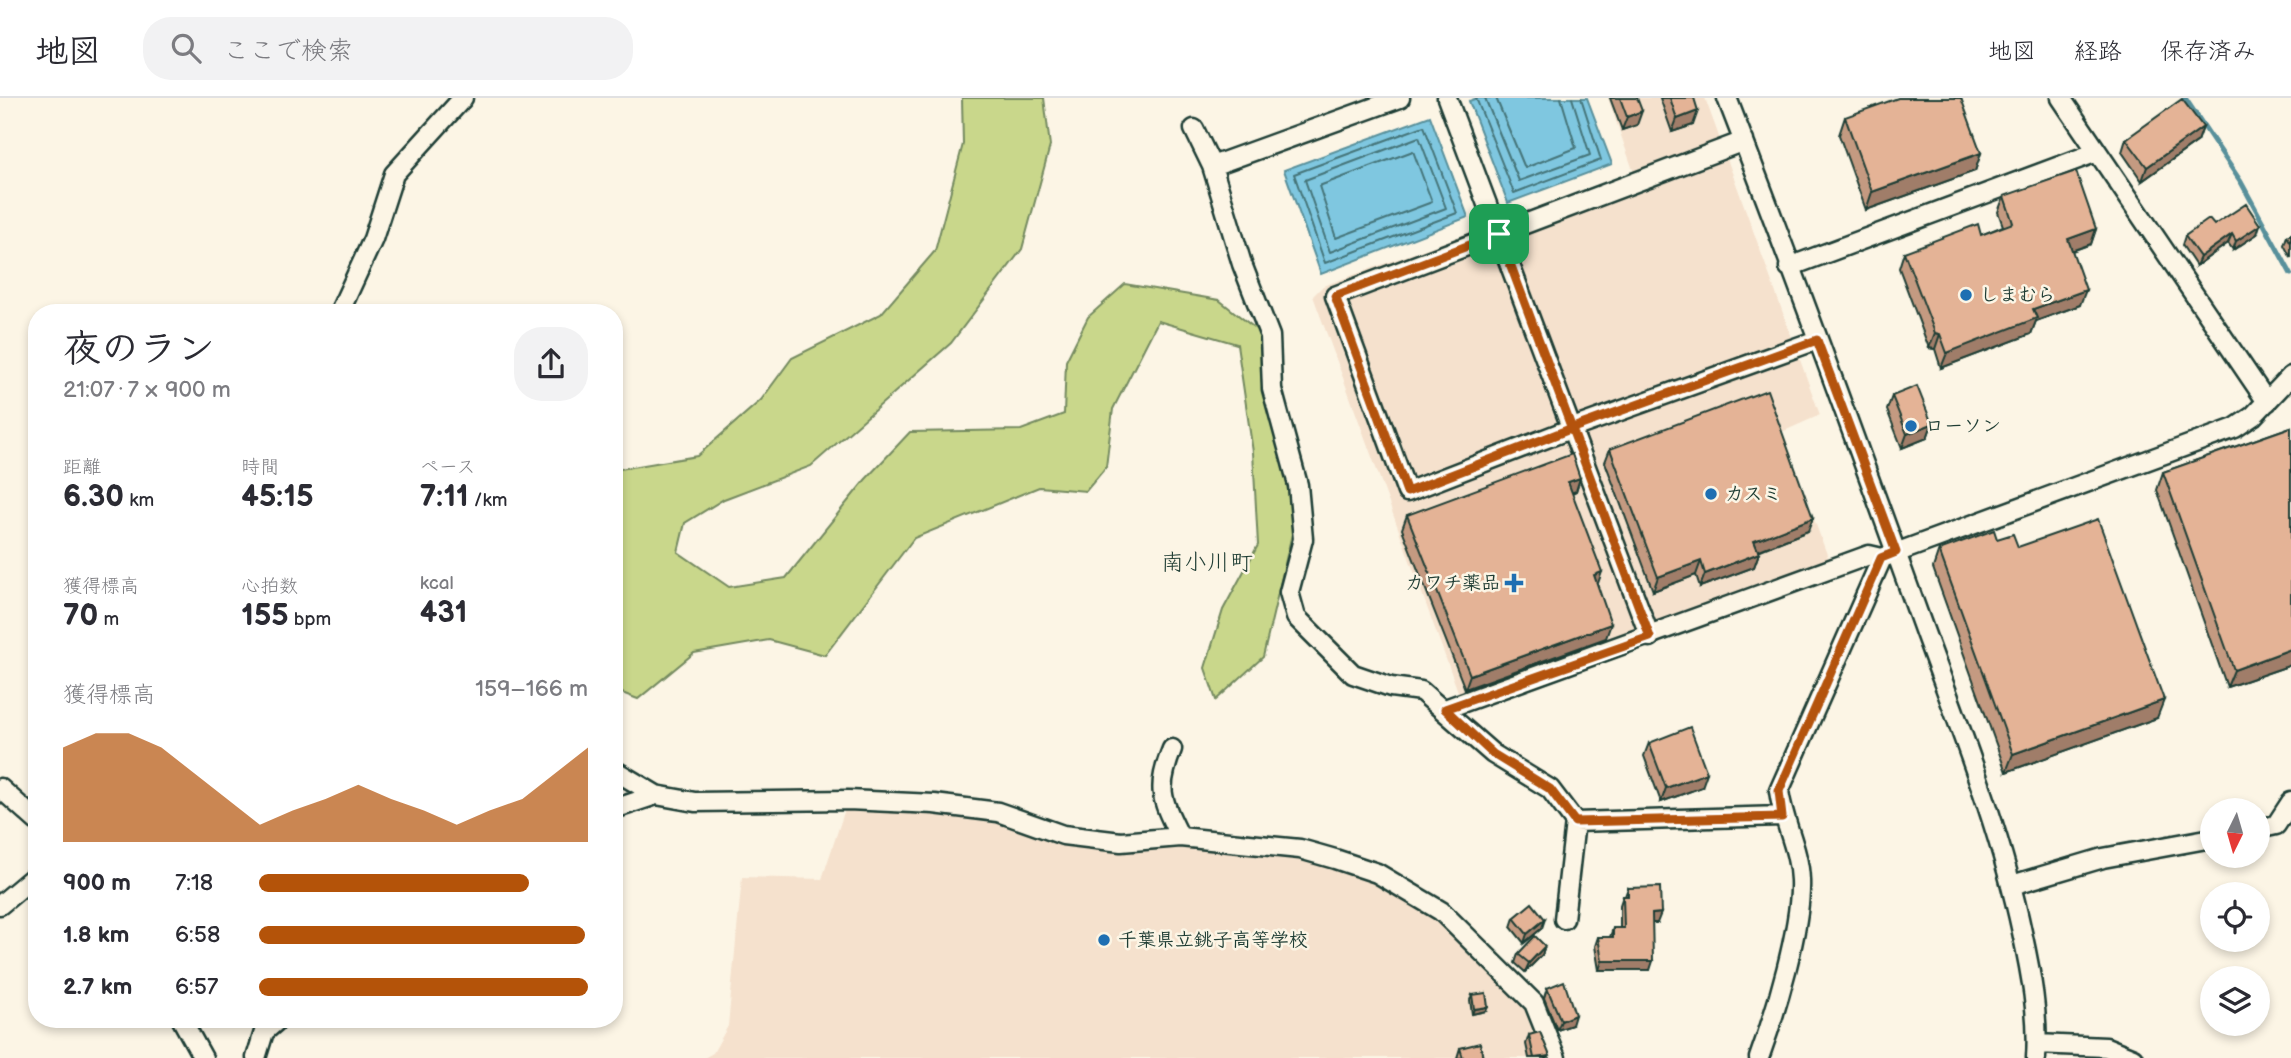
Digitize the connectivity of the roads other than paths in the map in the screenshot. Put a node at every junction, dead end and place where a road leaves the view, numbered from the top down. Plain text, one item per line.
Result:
1 (463, 98) edge
2 (1400, 98) edge
3 (1447, 98) edge
4 (1727, 98) edge
5 (2061, 98) edge
6 (1194, 129) dead end
7 (1744, 141) junction
8 (2097, 152) junction
9 (1212, 166) junction
10 (1499, 234) junction
11 (1789, 267) junction
12 (343, 304) edge
13 (1817, 340) junction
14 (2291, 376) edge
15 (2267, 402) junction
16 (1570, 429) junction
17 (1889, 555) junction
18 (1650, 637) junction
19 (1445, 709) junction
20 (1172, 749) dead end
21 (623, 775) edge
22 (0, 788) edge
23 (656, 795) junction
24 (2291, 802) edge
25 (623, 806) edge
26 (28, 813) edge
27 (1782, 817) junction
28 (1575, 822) junction
29 (2270, 826) edge
30 (1180, 837) junction
31 (2200, 840) edge
32 (28, 882) edge
33 (2012, 886) junction
34 (0, 905) edge
35 (1564, 919) dead end
36 (187, 1028) edge
37 (269, 1028) edge
38 (2036, 1051) edge
39 (203, 1058) edge
40 (256, 1058) edge
41 (1556, 1058) edge
42 (1759, 1058) edge
43 (2133, 1058) edge

1 - 12 street
2 - 9 street
3 - 10 street
4 - 7 street
5 - 8 street
6 - 9 street
7 - 10 street
7 - 11 street
8 - 11 street
8 - 15 street
9 - 19 street
10 - 16 street
10 - 16 street
11 - 13 street
13 - 16 street
13 - 17 street
14 - 15 street
15 - 17 street
16 - 18 street
17 - 18 street
17 - 27 street
17 - 33 street
18 - 19 street
19 - 28 street
20 - 30 street
21 - 23 street
22 - 26 street
23 - 25 street
23 - 30 street
24 - 29 street
27 - 28 street
27 - 42 street
28 - 35 street
30 - 41 street
31 - 33 street
32 - 34 street
33 - 38 street
36 - 39 street
37 - 40 street
38 - 43 street

